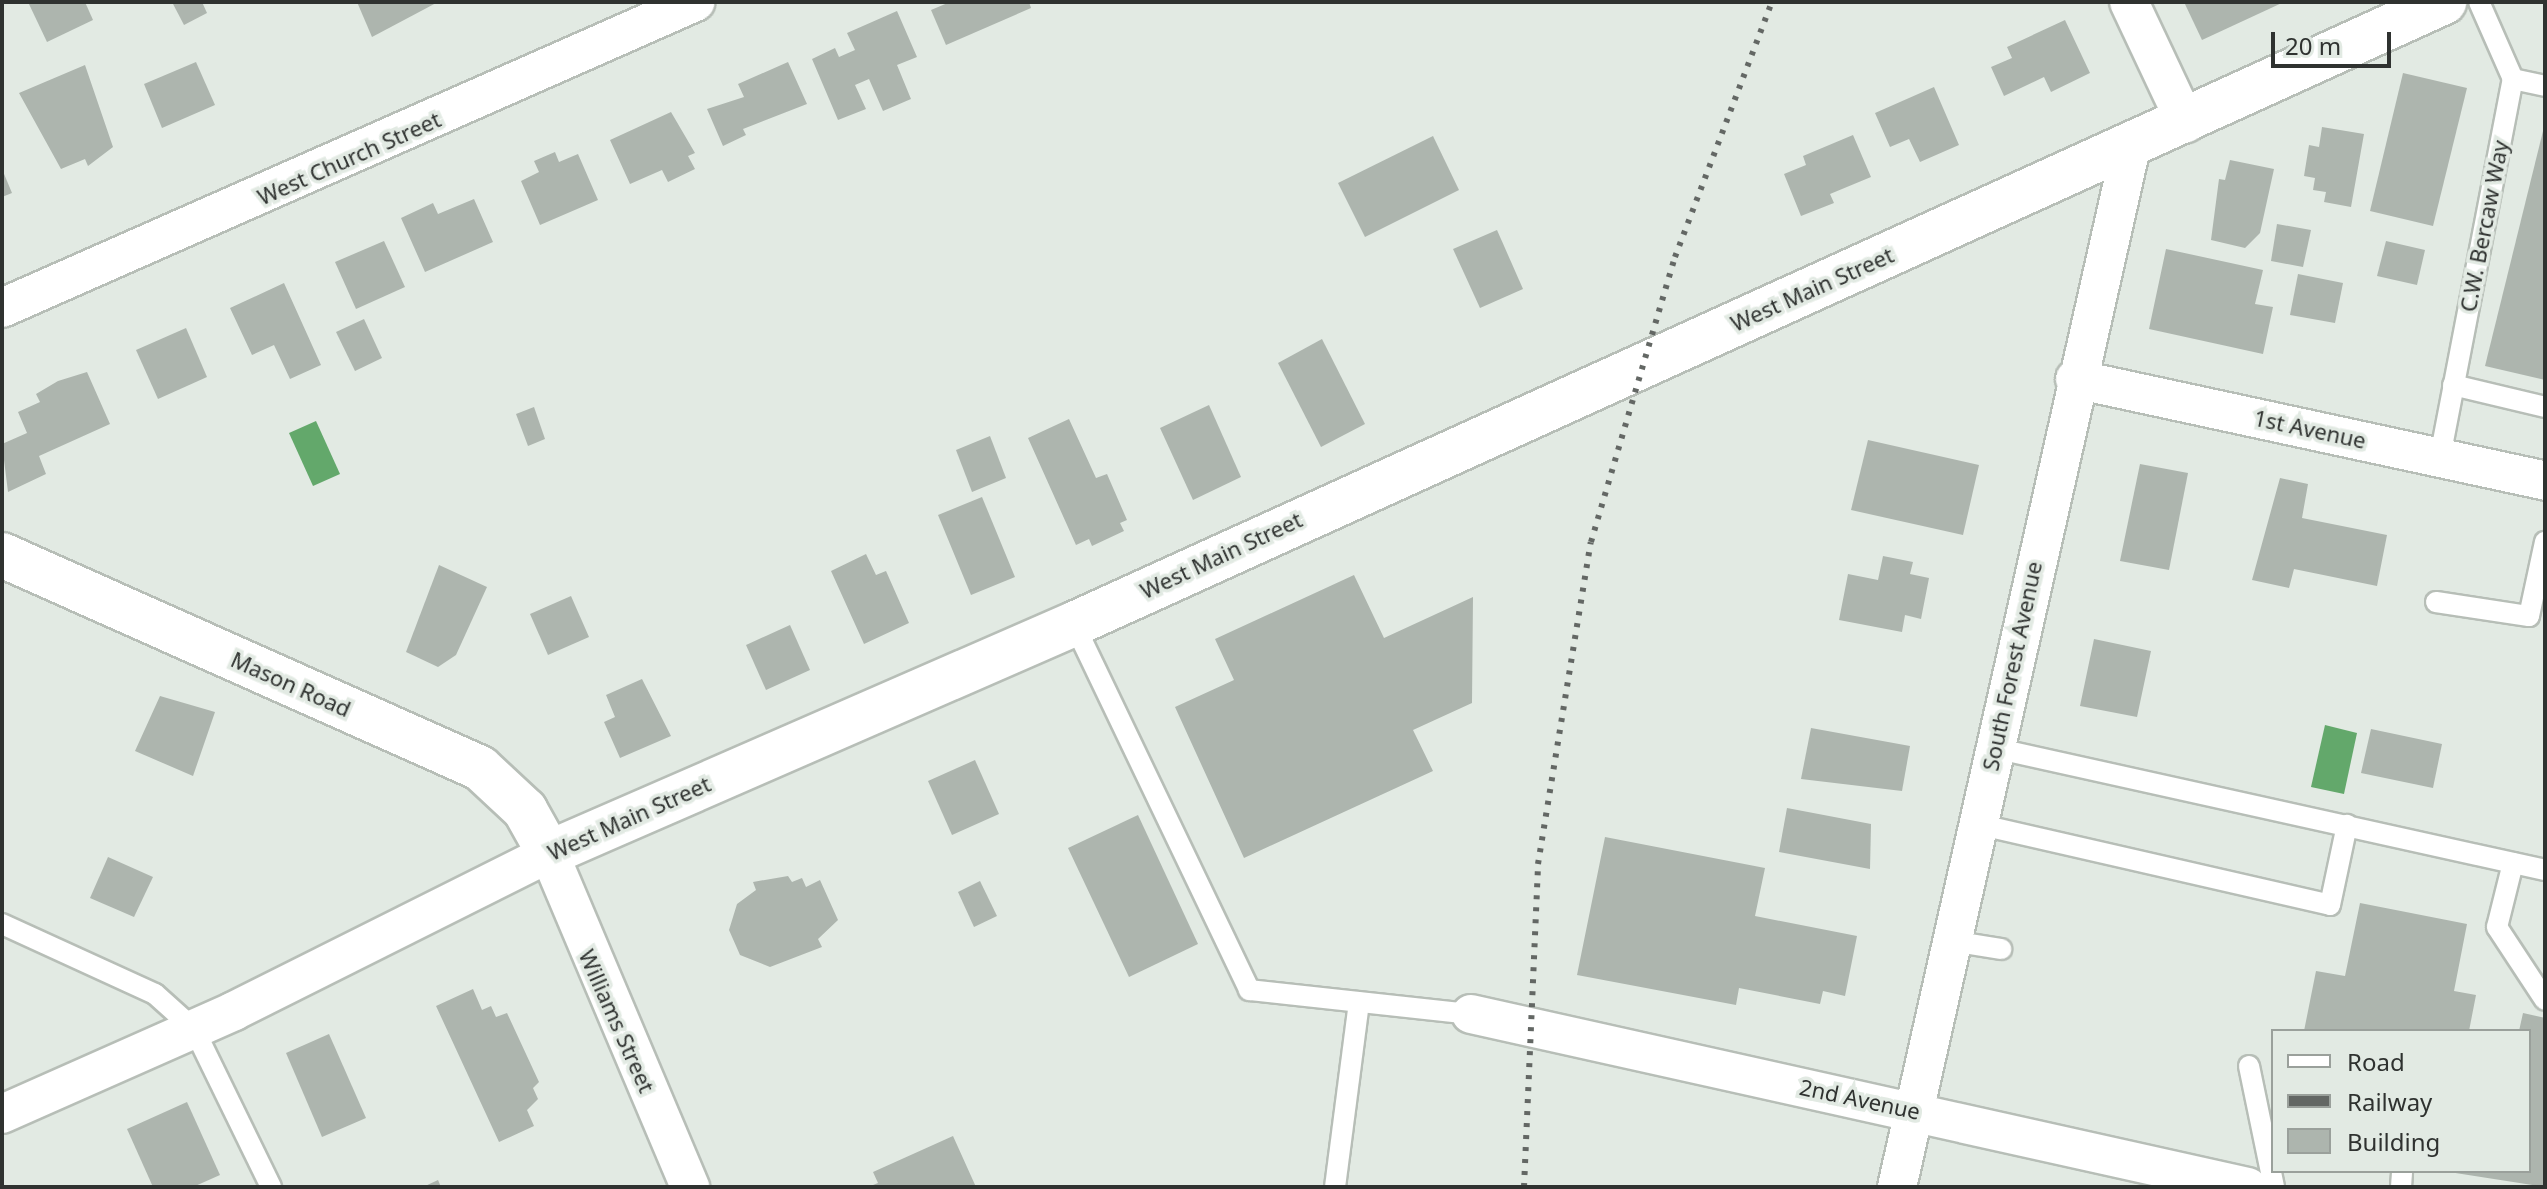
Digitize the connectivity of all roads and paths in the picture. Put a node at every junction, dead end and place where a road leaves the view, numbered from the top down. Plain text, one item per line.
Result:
1 (695, 2) edge
2 (2129, 2) edge
3 (2444, 2) edge
4 (2479, 2) edge
5 (2513, 79) junction
6 (2545, 86) edge
7 (2186, 123) junction
8 (2131, 147) junction
9 (2, 308) edge
10 (2075, 379) junction
11 (2453, 385) junction
12 (2545, 407) edge
13 (2440, 457) junction
14 (2545, 481) edge
15 (2545, 542) edge
16 (2, 555) edge
17 (2436, 602) dead end
18 (1074, 624) junction
19 (1994, 748) junction
20 (1977, 824) junction
21 (2347, 825) junction
22 (549, 853) junction
23 (2513, 863) junction
24 (2545, 870) edge
25 (2, 924) edge
26 (1951, 941) junction
27 (2001, 949) dead end
28 (2545, 1000) edge
29 (1359, 1003) junction
30 (1471, 1014) joint
31 (194, 1029) junction
32 (2249, 1066) dead end
33 (2265, 1108) edge
34 (1914, 1111) junction
35 (2, 1114) edge
36 (2271, 1161) edge
37 (271, 1187) edge
38 (690, 1187) edge
39 (1335, 1187) edge
40 (1897, 1187) edge
41 (2248, 1187) edge

1 - 9 street, West Church Street
2 - 7 street
3 - 7 main road, West Main Street
4 - 5 lane
5 - 6 lane
5 - 11 lane, C.W. Bercaw Way
7 - 8 main road, West Main Street
8 - 10 street, South Forest Avenue
8 - 18 main road, West Main Street
10 - 13 street, 1st Avenue
10 - 19 street, South Forest Avenue
11 - 12 lane
11 - 13 lane, C.W. Bercaw Way
13 - 14 street, 1st Avenue
15 - 17 lane
16 - 22 main road, Mason Road
18 - 22 main road, West Main Street
18 - 29 lane
19 - 20 street, South Forest Avenue
19 - 21 lane
20 - 21 lane
20 - 26 street, South Forest Avenue
21 - 23 lane
22 - 31 street, West Main Street
22 - 38 street, Williams Street
23 - 24 lane
23 - 28 lane
25 - 31 lane
26 - 27 lane
26 - 34 street, South Forest Avenue
29 - 30 lane
29 - 39 lane
30 - 34 street, 2nd Avenue
31 - 35 street, West Main Street
31 - 37 lane
32 - 33 lane
33 - 36 lane
34 - 40 street, South Forest Avenue
34 - 41 street, 2nd Avenue

